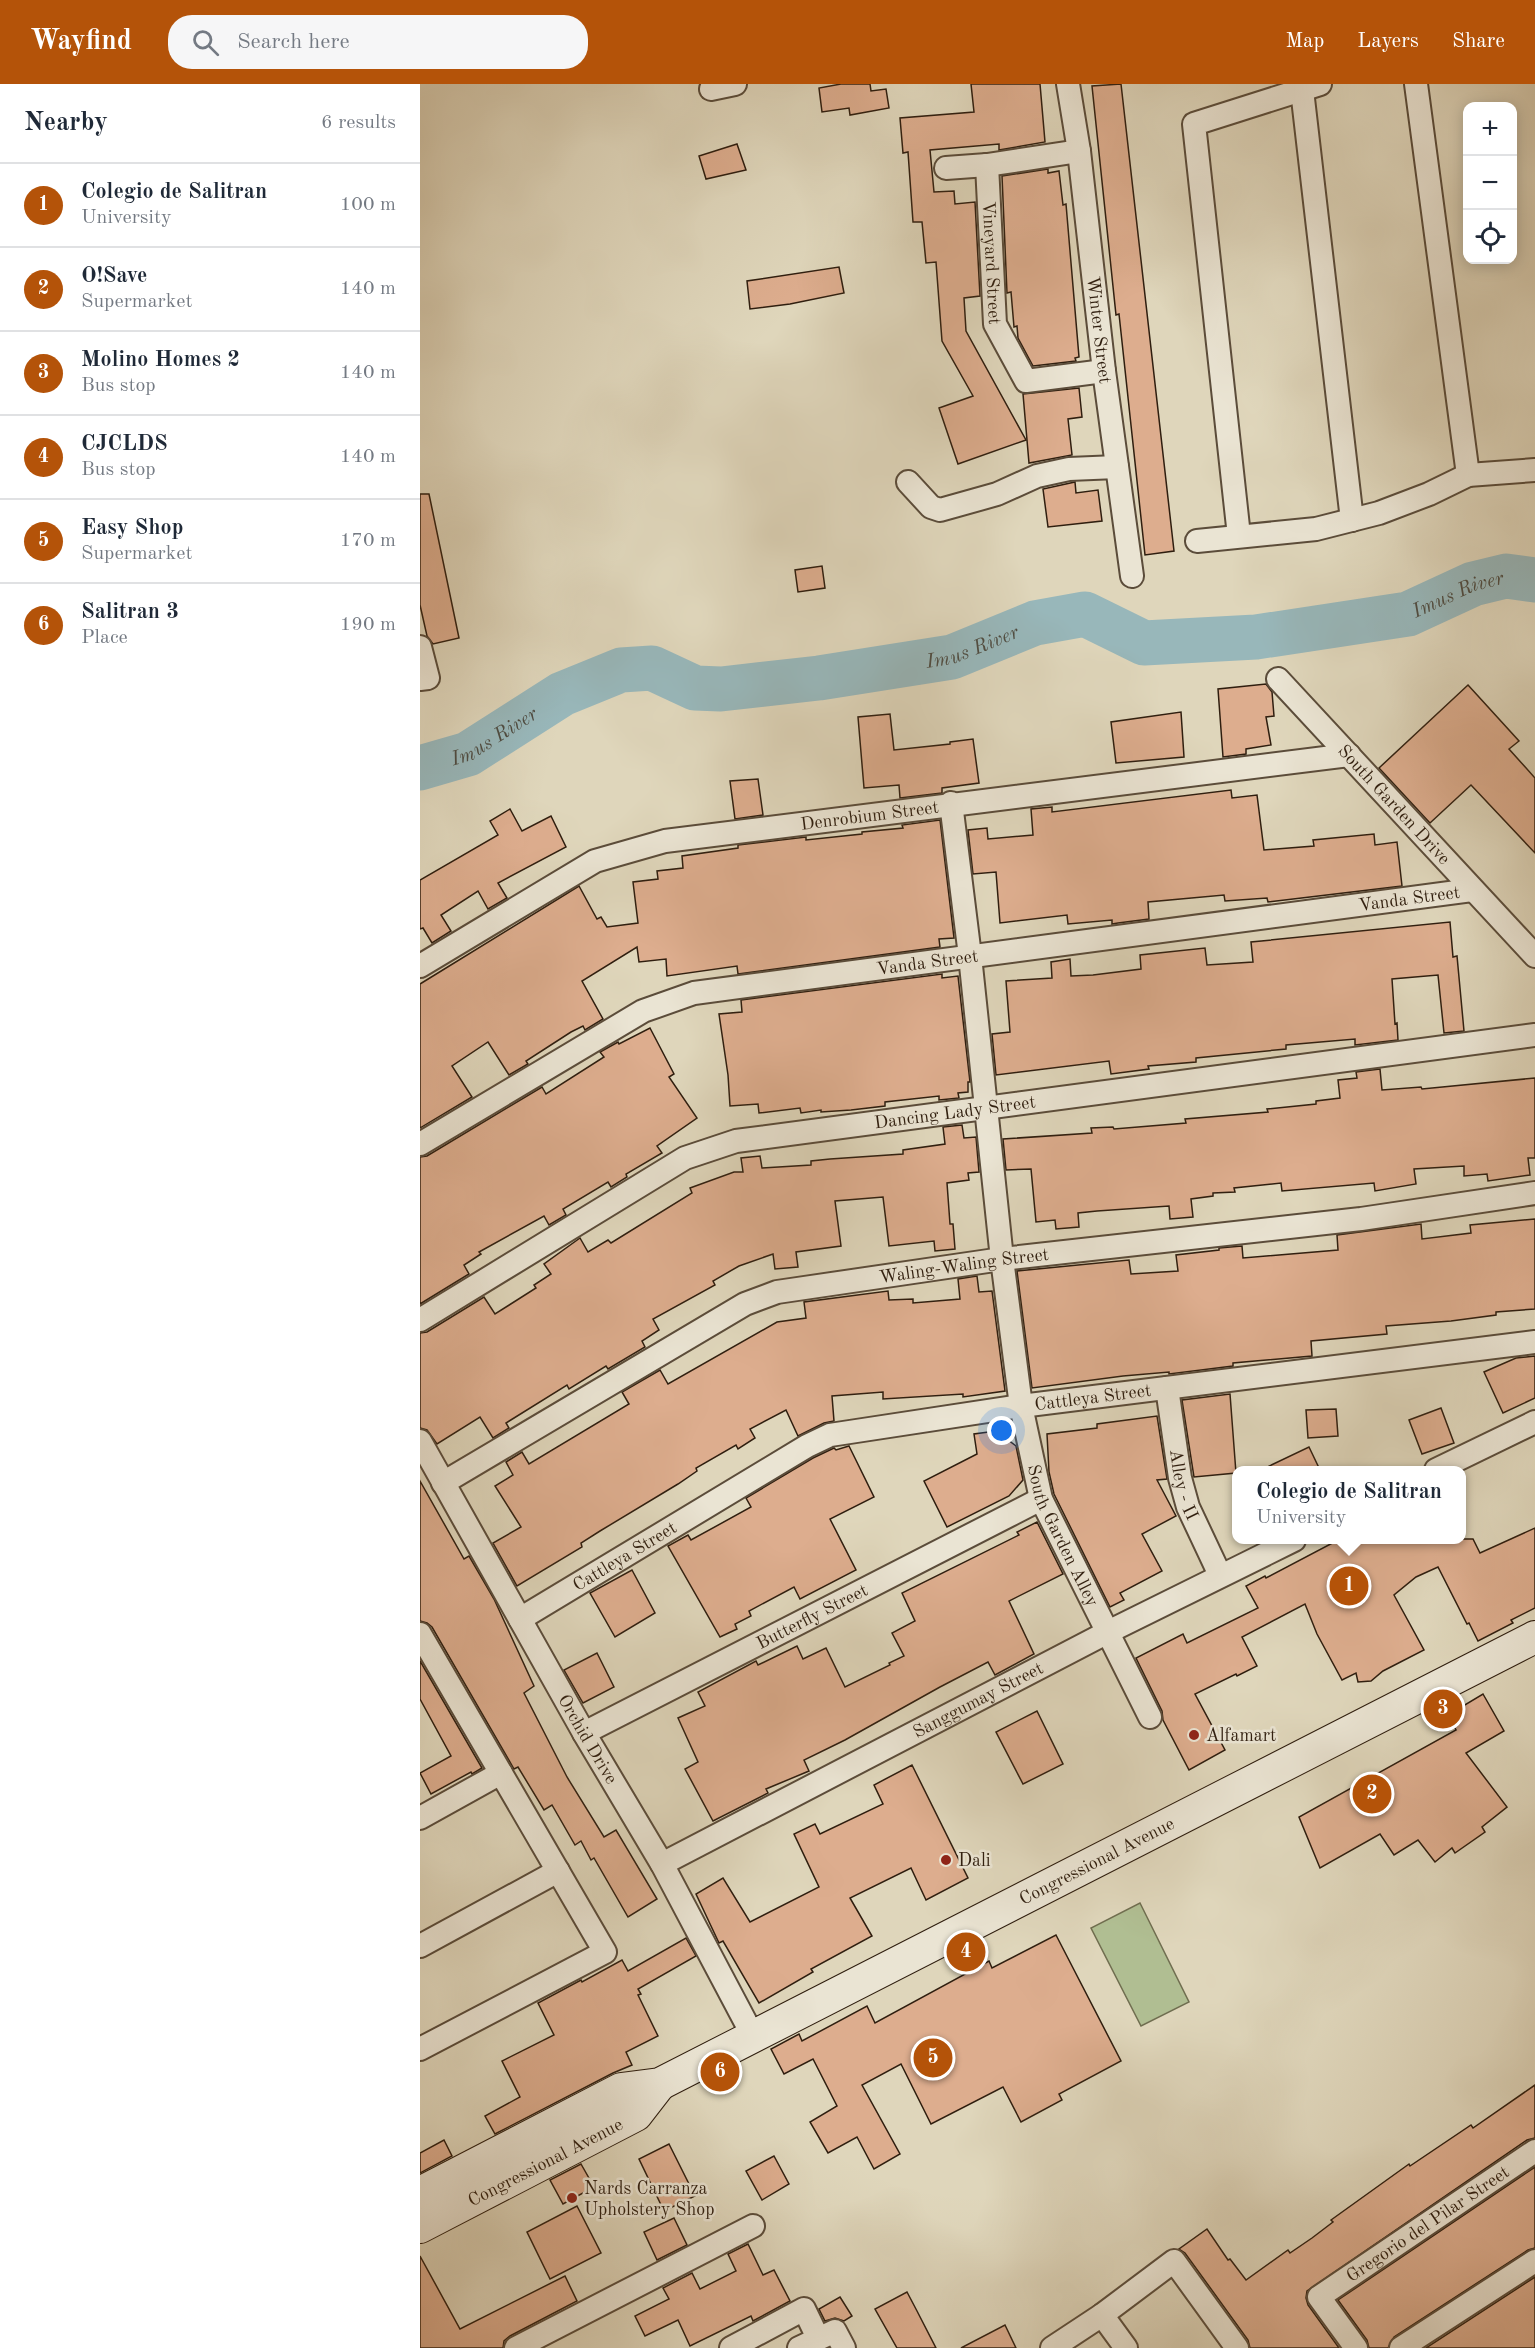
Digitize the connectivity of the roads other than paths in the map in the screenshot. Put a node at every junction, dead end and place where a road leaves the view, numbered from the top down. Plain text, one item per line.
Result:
1 (735, 84) edge
2 (1068, 84) edge
3 (1416, 84) edge
4 (1311, 87) edge
5 (711, 89) dead end
6 (1079, 151) junction
7 (987, 165) junction
8 (946, 168) dead end
9 (1104, 371) junction
10 (1117, 467) junction
11 (1535, 470) edge
12 (1468, 475) junction
13 (908, 482) dead end
14 (1352, 520) junction
15 (1239, 536) junction
16 (1197, 541) dead end
17 (1132, 576) dead end
18 (420, 647) edge
19 (424, 679) edge
20 (1278, 679) dead end
21 (1349, 755) junction
22 (951, 804) junction
23 (1472, 890) junction
24 (970, 956) junction
25 (1535, 956) edge
26 (420, 966) edge
27 (1535, 1035) edge
28 (985, 1108) junction
29 (420, 1144) edge
30 (1535, 1193) edge
31 (1002, 1259) junction
32 (420, 1320) edge
33 (1535, 1342) edge
34 (1167, 1388) junction
35 (1021, 1406) junction
36 (1535, 1422) edge
37 (420, 1442) edge
38 (1444, 1466) edge
39 (443, 1483) junction
40 (1041, 1499) junction
41 (1284, 1544) edge
42 (1220, 1575) junction
43 (520, 1618) junction
44 (1108, 1632) junction
45 (420, 1634) edge
46 (1533, 1642) edge
47 (427, 1663) edge
48 (1150, 1718) dead end
49 (584, 1734) junction
50 (501, 1773) junction
51 (420, 1818) edge
52 (662, 1864) junction
53 (558, 1871) junction
54 (420, 1946) edge
55 (753, 2036) junction
56 (420, 2049) edge
57 (660, 2084) junction
58 (1535, 2151) edge
59 (420, 2193) edge
60 (753, 2226) dead end
61 (420, 2227) edge
62 (1535, 2261) edge
63 (1102, 2315) junction
64 (809, 2343) edge
65 (516, 2348) edge
66 (731, 2348) edge
67 (844, 2348) edge
68 (1052, 2348) edge
69 (1126, 2348) edge
70 (1237, 2348) edge
71 (1356, 2348) edge
72 (1401, 2348) edge

1 - 5 street
2 - 6 street, Winter Street
3 - 12 street
4 - 14 street
4 - 15 street
6 - 7 street
6 - 9 street, Winter Street
7 - 8 street
7 - 9 street, Vineyard Street
9 - 10 street, Winter Street
10 - 13 street
10 - 17 street, Winter Street
11 - 12 street
12 - 14 street
14 - 15 street
15 - 16 street
18 - 19 street
20 - 21 street, South Garden Drive
21 - 22 street, Denrobium Street
21 - 23 street, South Garden Drive
22 - 24 street, South Garden Alley
22 - 26 street, Denrobium Street
23 - 24 street, Vanda Street
23 - 25 street, South Garden Drive
24 - 28 street, South Garden Alley
24 - 29 street, Vanda Street
27 - 28 street, Dancing Lady Street
28 - 31 street, South Garden Alley
28 - 32 street, Dancing Lady Street
30 - 31 street, Waling-Waling Street
31 - 35 street, South Garden Alley
31 - 39 street, Waling-Waling Street
33 - 34 street, Cattleya Street
34 - 35 street, Cattleya Street
34 - 42 street, Alley - II
35 - 40 street, South Garden Alley
35 - 43 street, Cattleya Street
36 - 38 street
37 - 39 street, Orchid Drive
39 - 43 street, Orchid Drive
40 - 44 street, South Garden Alley
40 - 49 street, Butterfly Street
41 - 42 street, Sanggumay Street
42 - 44 street, Sanggumay Street
43 - 49 street, Orchid Drive
44 - 48 street, South Garden Alley
44 - 52 street, Sanggumay Street
45 - 47 street
46 - 55 main road, Congressional Avenue
47 - 50 street
49 - 52 street, Orchid Drive
50 - 51 street
50 - 53 street
52 - 55 street, Orchid Drive
53 - 54 street
53 - 56 street
55 - 57 main road, Congressional Avenue
57 - 59 main road, Congressional Avenue
57 - 61 main road, Congressional Avenue
58 - 71 street, Gregorio del Pilar Street
60 - 65 street
62 - 72 street
63 - 68 street
63 - 69 street
63 - 70 street
64 - 66 street
64 - 67 street

